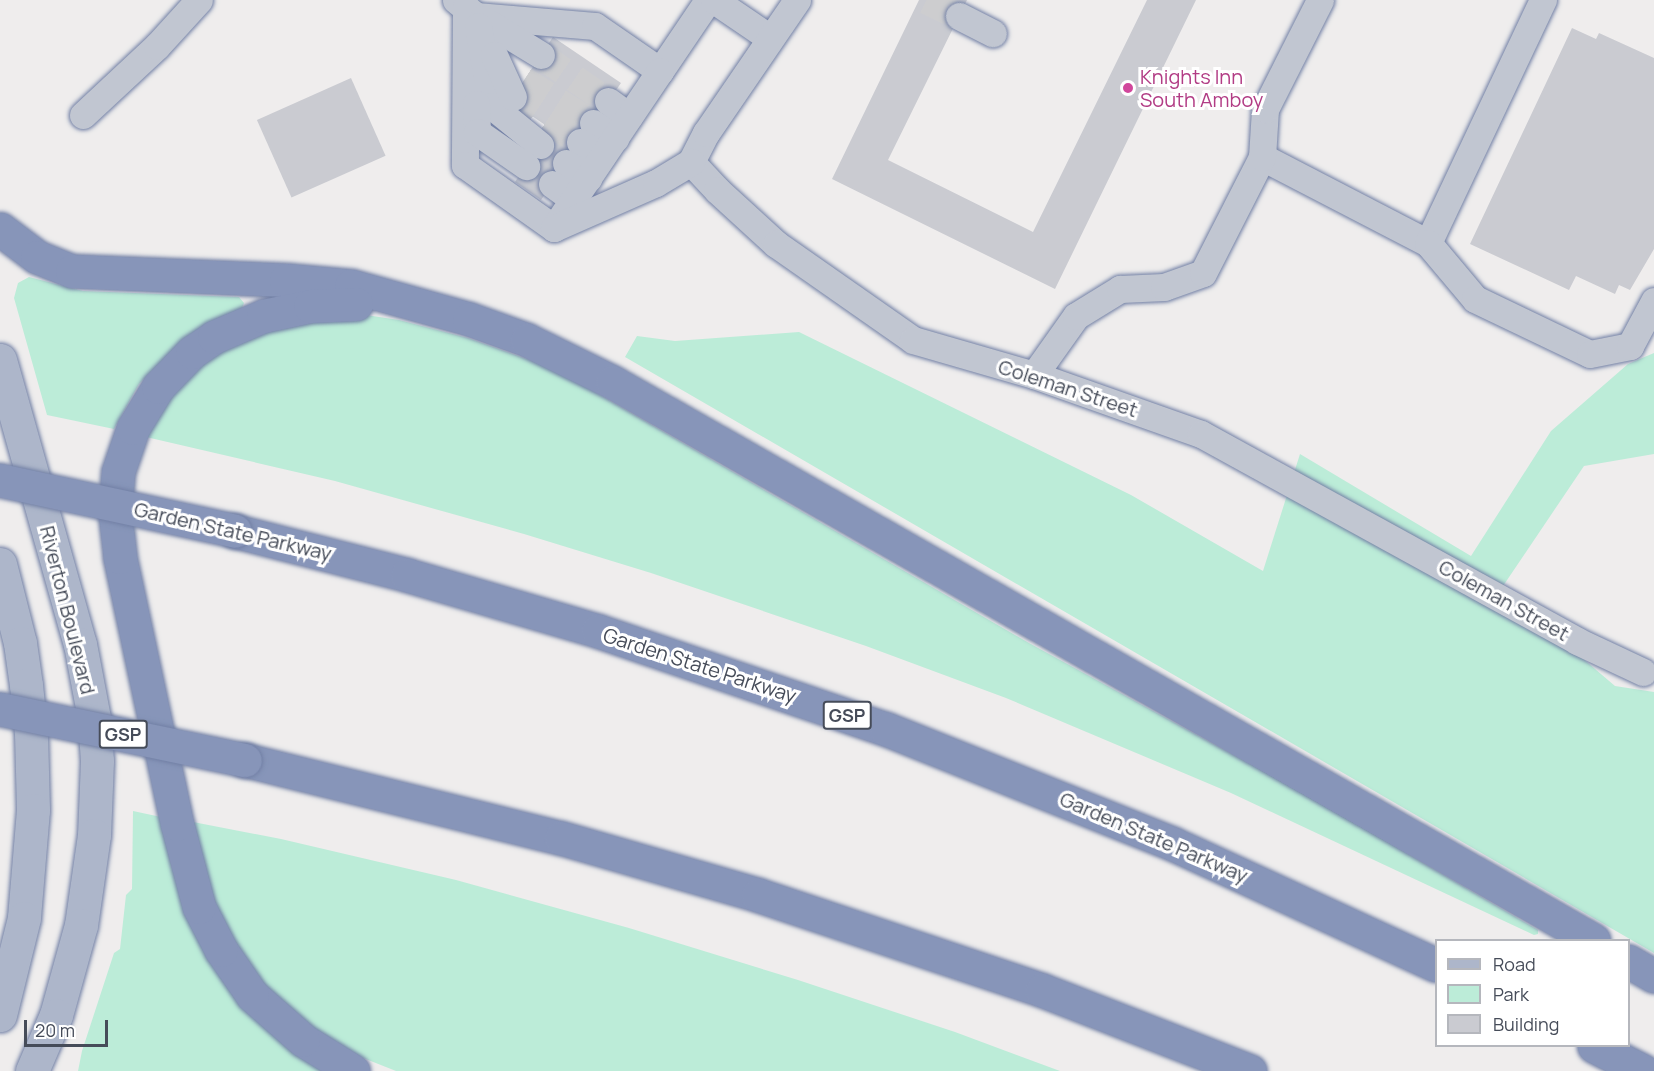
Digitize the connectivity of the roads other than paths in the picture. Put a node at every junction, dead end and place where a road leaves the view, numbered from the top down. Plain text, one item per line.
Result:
1 (199, 0) edge
2 (708, 0) edge
3 (714, 0) edge
4 (797, 0) edge
5 (1320, 0) edge
6 (1543, 0) edge
7 (466, 8) edge
8 (959, 16) tunnel mouth
9 (993, 33) dead end
10 (770, 39) junction
11 (541, 55) tunnel mouth
12 (660, 70) junction
13 (518, 88) tunnel mouth
14 (83, 115) dead end
15 (533, 155) dead end
16 (1262, 157) junction
17 (691, 162) junction
18 (554, 228) junction
19 (0, 229) edge
20 (1428, 243) junction
21 (1654, 300) edge
22 (439, 311) junction
23 (0, 360) edge
24 (1034, 375) junction
25 (0, 480) edge
26 (0, 564) edge
27 (1650, 674) edge
28 (0, 709) edge
29 (1591, 939) edge
30 (1630, 962) edge
31 (1435, 964) edge
32 (1654, 976) edge
33 (0, 1015) edge
34 (56, 1015) junction
35 (1596, 1047) edge
36 (32, 1071) edge
37 (47, 1071) edge
38 (353, 1071) edge
39 (1250, 1071) edge
40 (1643, 1071) edge

1 - 14 street
2 - 12 street
3 - 10 street
4 - 10 street
5 - 16 street
6 - 20 street
7 - 11 street
7 - 12 street
7 - 13 street
7 - 15 street
7 - 18 street
8 - 9 street
10 - 17 street
12 - 18 street
16 - 20 street
16 - 24 street
17 - 18 street
17 - 24 street, Coleman Street
19 - 22 highway
20 - 21 street
22 - 29 highway
22 - 38 highway
23 - 34 main road, Riverton Boulevard
24 - 27 street, Coleman Street
25 - 31 highway, Garden State Parkway / GSP, bridge
26 - 33 main road
28 - 39 highway, GSP, bridge
30 - 32 highway
34 - 36 main road, Riverton Boulevard
34 - 37 main road
35 - 40 highway

